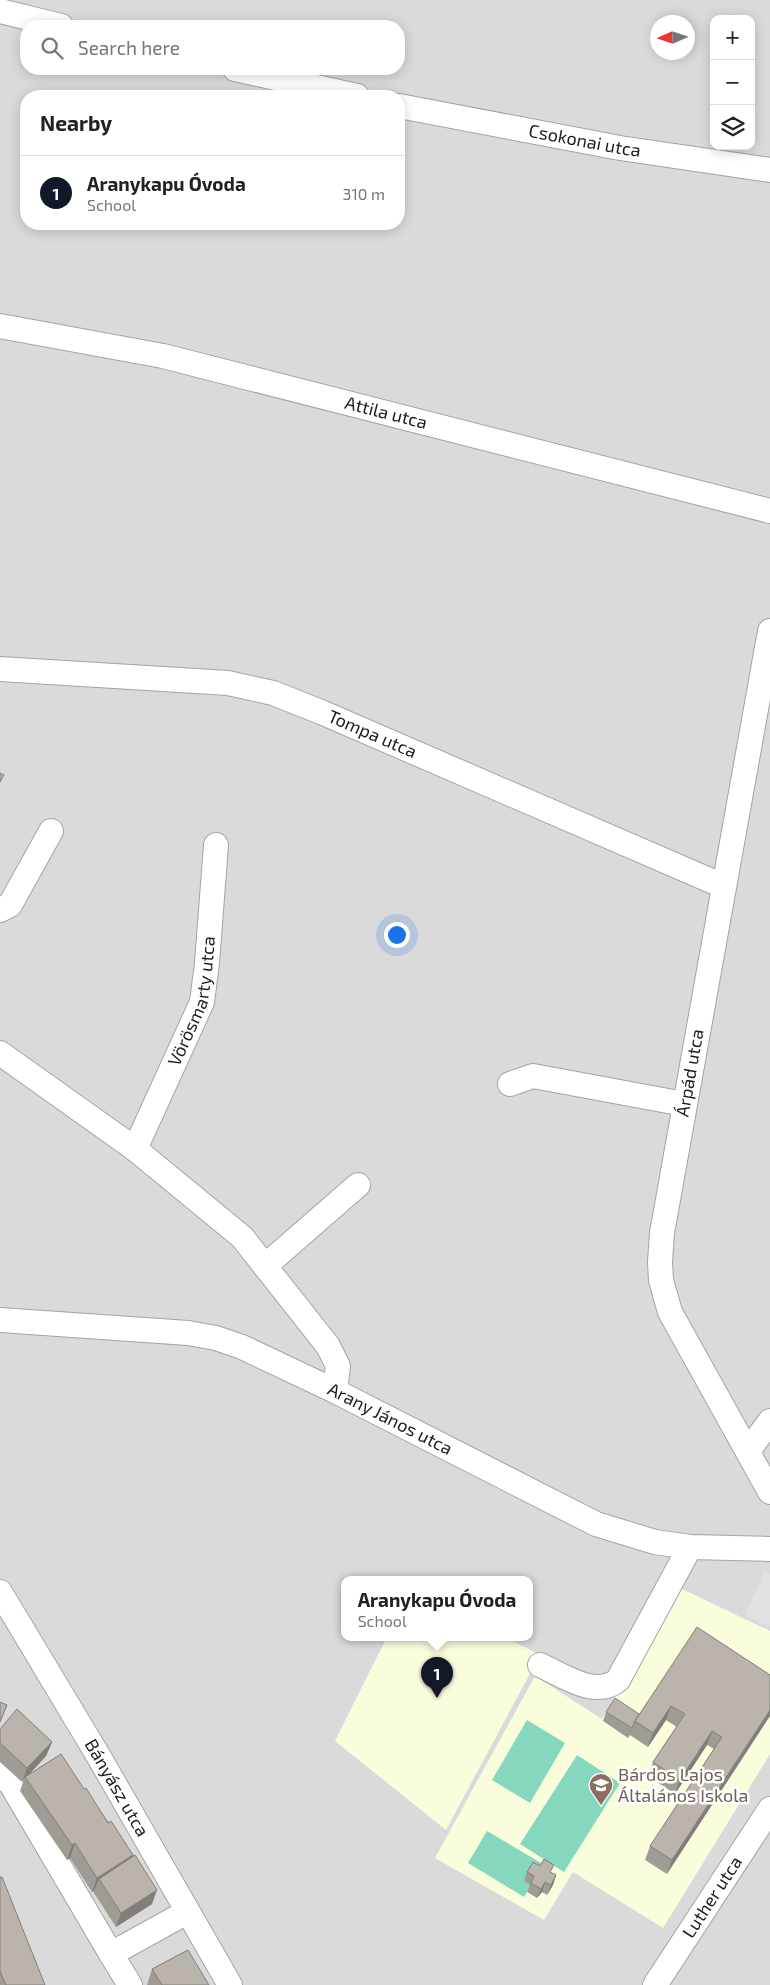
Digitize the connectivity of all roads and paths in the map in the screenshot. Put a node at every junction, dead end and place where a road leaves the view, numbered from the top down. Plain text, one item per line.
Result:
1 (0, 11) edge
2 (37, 20) edge
3 (262, 75) edge
4 (330, 90) edge
5 (405, 107) edge
6 (770, 170) edge
7 (0, 326) edge
8 (770, 511) edge
9 (770, 631) edge
10 (0, 669) edge
11 (51, 831) dead end
12 (216, 845) dead end
13 (723, 886) junction
14 (0, 910) edge
15 (0, 1052) edge
16 (510, 1084) dead end
17 (684, 1104) junction
18 (135, 1149) junction
19 (358, 1185) dead end
20 (265, 1266) junction
21 (0, 1320) edge
22 (335, 1392) junction
23 (770, 1421) edge
24 (748, 1451) junction
25 (770, 1492) edge
26 (690, 1547) junction
27 (770, 1549) edge
28 (0, 1592) edge
29 (540, 1665) dead end
30 (0, 1773) edge
31 (770, 1809) edge
32 (187, 1912) junction
33 (111, 1954) junction
34 (130, 1985) edge
35 (230, 1985) edge
36 (655, 1985) edge

1 - 2 street
3 - 4 street
5 - 6 street, Csokonai utca
7 - 8 street, Attila utca
9 - 13 street, Árpád utca
10 - 13 street, Tompa utca
11 - 14 street
12 - 18 street, Vörösmarty utca
13 - 17 street, Árpád utca
15 - 18 street
16 - 17 street
17 - 24 street, Árpád utca
18 - 20 street
19 - 20 street
20 - 22 street
21 - 22 street, Arany János utca
22 - 26 street, Arany János utca
23 - 24 street
24 - 25 street, Árpád utca
26 - 27 street, Arany János utca
26 - 29 street
28 - 32 street, Bányász utca
30 - 33 street
31 - 36 street, Luther utca
32 - 33 street
32 - 35 street, Bányász utca
33 - 34 street

